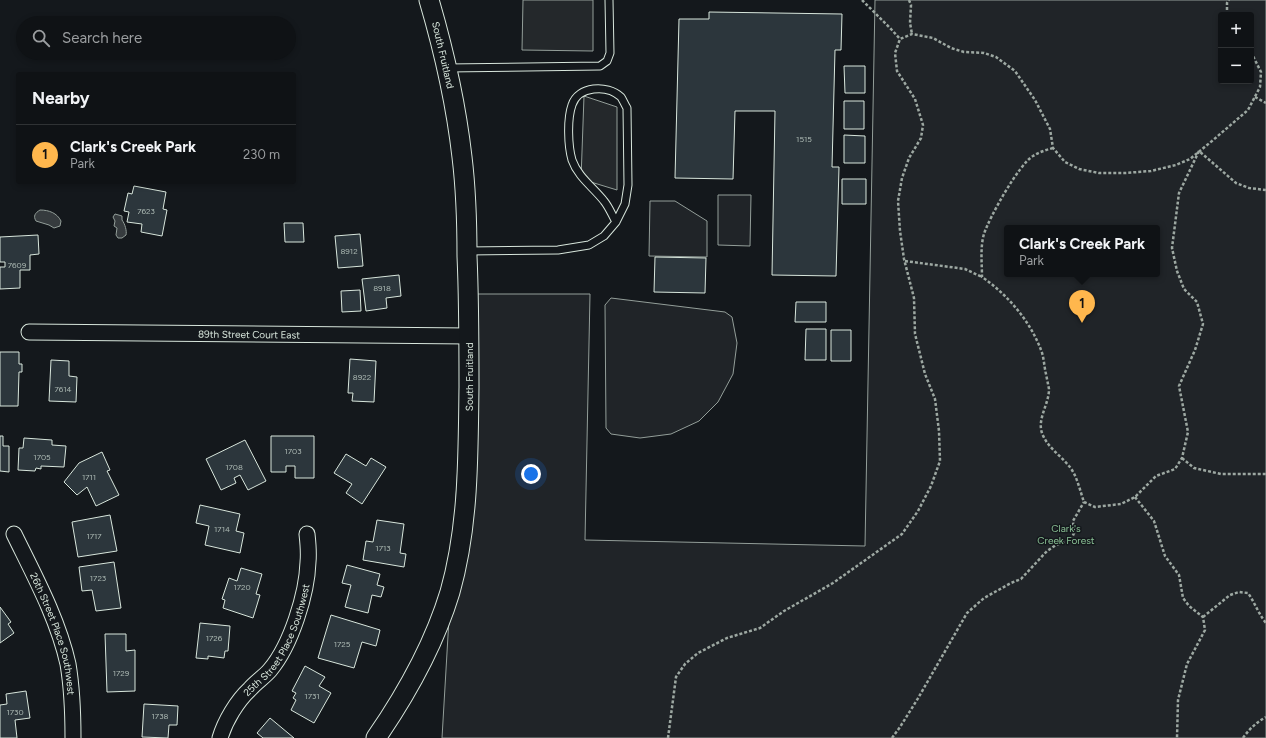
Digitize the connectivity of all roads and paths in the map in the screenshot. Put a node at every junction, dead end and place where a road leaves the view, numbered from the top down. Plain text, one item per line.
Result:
1 (429, 0) edge
2 (609, 0) edge
3 (862, 0) edge
4 (909, 0) edge
5 (1229, 0) edge
6 (1227, 12) edge
7 (912, 34) junction
8 (900, 39) junction
9 (1254, 58) edge
10 (447, 68) junction
11 (1255, 98) junction
12 (1266, 103) edge
13 (1053, 148) junction
14 (1199, 151) junction
15 (1266, 190) edge
16 (616, 222) junction
17 (467, 250) junction
18 (905, 261) junction
19 (982, 277) junction
20 (29, 332) dead end
21 (469, 336) junction
22 (1182, 458) junction
23 (1266, 474) edge
24 (1135, 498) junction
25 (1084, 502) junction
26 (14, 534) dead end
27 (307, 534) dead end
28 (1202, 617) junction
29 (1266, 623) edge
30 (1266, 717) edge
31 (73, 738) edge
32 (220, 738) edge
33 (376, 738) edge
34 (668, 738) edge
35 (892, 738) edge
36 (1177, 738) edge
37 (1243, 738) edge

1 - 10 street, South Fruitland
2 - 10 lane
3 - 8 path
4 - 7 path
5 - 6 path
7 - 8 path
7 - 13 path
8 - 18 path
9 - 11 path
10 - 17 street, South Fruitland
11 - 12 path
11 - 14 path
13 - 14 path
13 - 19 path
14 - 15 path
14 - 22 path
16 - 16 lane
16 - 17 lane
17 - 21 street, South Fruitland
18 - 19 path
18 - 34 path
19 - 25 path
20 - 21 street, 89th Street Court East
21 - 33 street, South Fruitland
22 - 23 path
22 - 24 path
24 - 25 path
24 - 28 path
25 - 35 path
26 - 31 street, 26th Street Place Southwest
27 - 32 street, 25th Street Place Southwest
28 - 29 path
28 - 36 path
30 - 37 path

